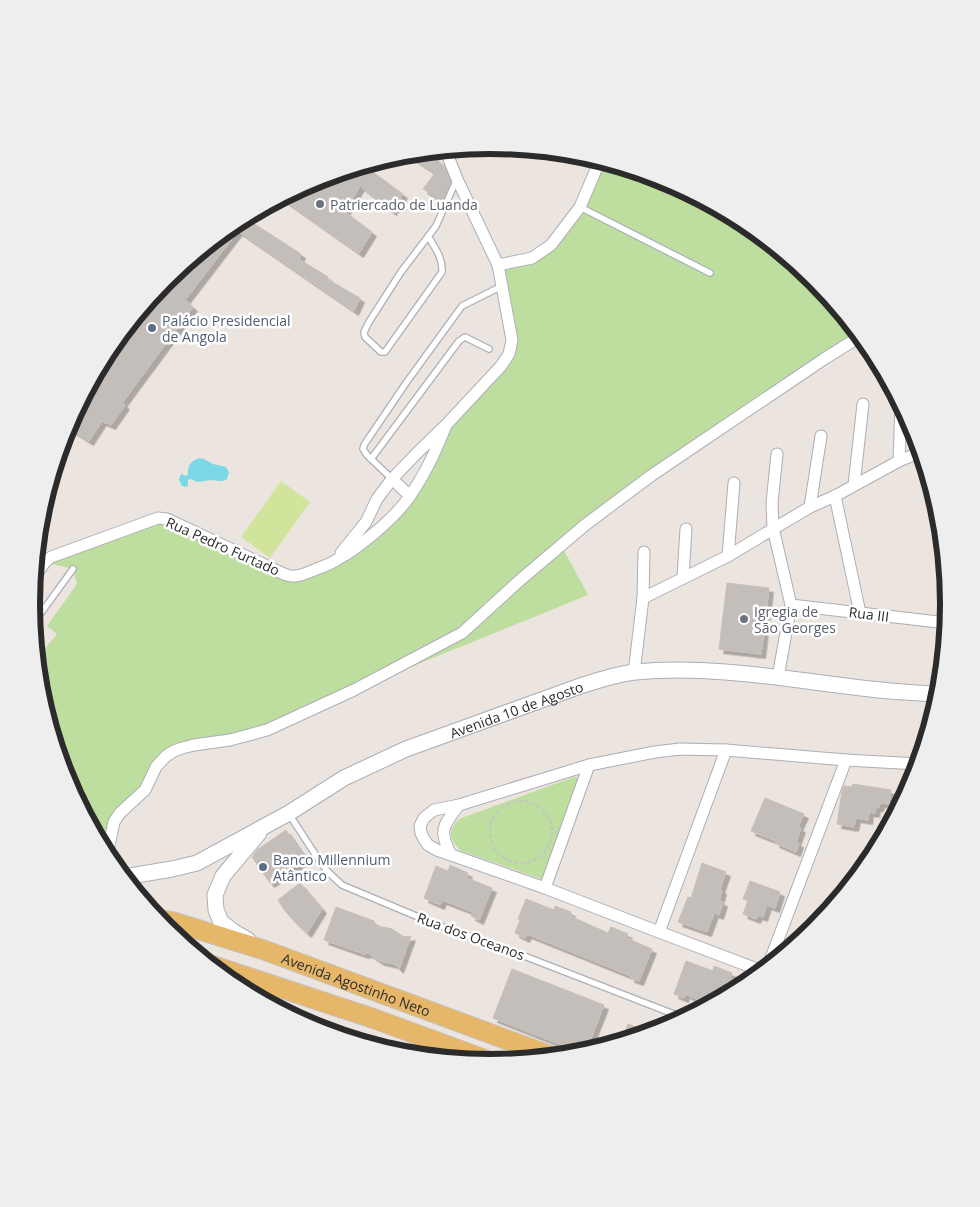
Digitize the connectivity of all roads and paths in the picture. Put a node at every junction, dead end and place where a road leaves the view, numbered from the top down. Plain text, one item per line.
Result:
1 (448, 155) edge
2 (597, 167) edge
3 (457, 179) junction
4 (580, 207) junction
5 (428, 236) junction
6 (498, 265) junction
7 (710, 273) dead end
8 (502, 286) junction
9 (854, 340) edge
10 (490, 349) dead end
11 (863, 404) dead end
12 (900, 419) edge
13 (446, 425) junction
14 (821, 436) dead end
15 (777, 454) dead end
16 (914, 455) edge
17 (371, 459) junction
18 (899, 461) junction
19 (392, 479) junction
20 (734, 482) dead end
21 (854, 485) junction
22 (410, 496) junction
23 (835, 496) junction
24 (810, 506) junction
25 (372, 509) junction
26 (390, 518) junction
27 (773, 528) junction
28 (686, 529) dead end
29 (644, 552) dead end
30 (728, 556) junction
31 (337, 560) junction
32 (42, 567) edge
33 (73, 569) dead end
34 (683, 577) junction
35 (643, 598) junction
36 (791, 605) junction
37 (860, 613) junction
38 (40, 614) edge
39 (939, 622) edge
40 (634, 672) junction
41 (778, 677) junction
42 (931, 693) edge
43 (726, 750) junction
44 (846, 760) junction
45 (910, 764) edge
46 (590, 765) junction
47 (459, 805) junction
48 (289, 813) junction
49 (264, 827) junction
50 (109, 843) edge
51 (545, 852) joint
52 (451, 855) junction
53 (132, 876) edge
54 (545, 888) junction
55 (172, 922) edge
56 (659, 932) junction
57 (264, 950) junction
58 (773, 954) edge
59 (754, 968) edge
60 (231, 971) edge
61 (673, 1014) edge
62 (538, 1051) edge
63 (468, 1053) edge

1 - 3 street, Rua Pedro Furtado
2 - 4 street
3 - 5 lane
3 - 6 street, Rua Pedro Furtado
4 - 6 street
4 - 7 lane
5 - 5 lane
6 - 8 street, Rua Pedro Furtado
8 - 13 street, Rua Pedro Furtado
8 - 17 lane
9 - 50 street
10 - 17 lane
11 - 21 street
12 - 18 street
13 - 19 street, Rua Pedro Furtado
13 - 22 street, Rua Pedro Furtado
14 - 24 street
15 - 27 street
16 - 18 street
17 - 19 lane
18 - 21 street
19 - 22 street
19 - 25 street, Rua Pedro Furtado
20 - 30 street
21 - 23 street
22 - 26 street, Rua Pedro Furtado
23 - 24 street
23 - 37 street
24 - 27 street
25 - 26 street
25 - 31 street, Rua Pedro Furtado
26 - 31 street, Rua Pedro Furtado
27 - 30 street
27 - 36 street
28 - 34 street
29 - 35 street
30 - 34 street
31 - 32 street, Rua Pedro Furtado
33 - 38 lane
34 - 35 street
35 - 40 street
36 - 37 street, Rua III
36 - 41 street
37 - 39 street, Rua III
40 - 41 street, Avenida 10 de Agosto
40 - 48 street, Avenida 10 de Agosto
41 - 42 street, Avenida 10 de Agosto
43 - 44 street
43 - 46 street
43 - 56 street
44 - 45 street
44 - 58 street
46 - 47 street
46 - 54 street
47 - 52 street
47 - 52 street
48 - 49 street, Avenida 10 de Agosto
48 - 61 lane, Rua dos Oceanos
49 - 53 street, Avenida 10 de Agosto
49 - 57 street
51 - 51 path
52 - 54 street
54 - 56 street
55 - 57 main road, Avenida Agostinho Neto
56 - 59 street
57 - 62 main road, Avenida Agostinho Neto
60 - 63 main road, Avenida Agostinho Neto

